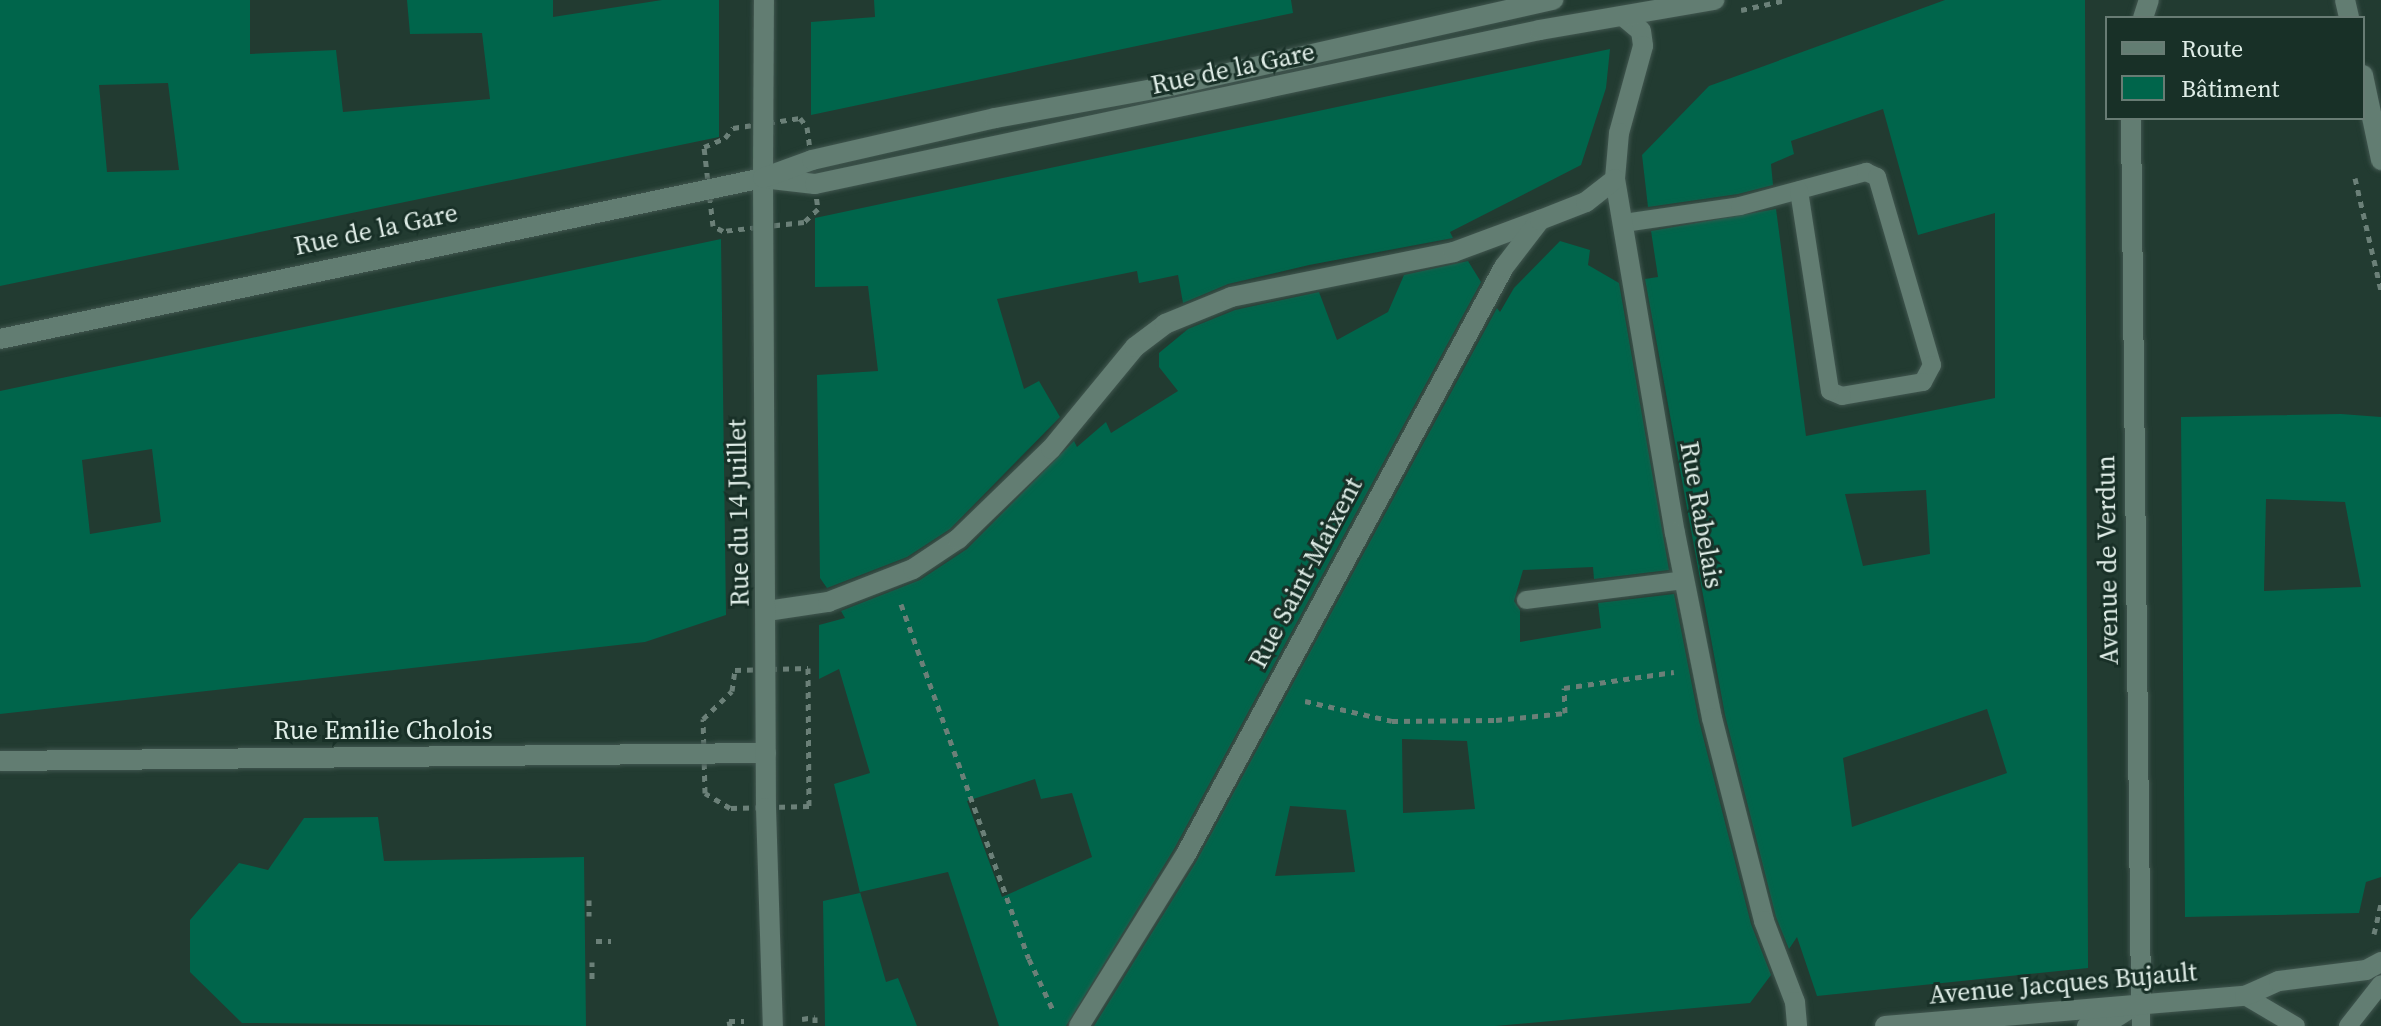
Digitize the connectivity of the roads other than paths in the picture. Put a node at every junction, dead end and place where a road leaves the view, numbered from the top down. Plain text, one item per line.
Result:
1 (764, 0) edge
2 (1553, 0) edge
3 (1714, 0) edge
4 (1623, 16) junction
5 (2365, 84) edge
6 (2131, 120) edge
7 (2381, 160) edge
8 (763, 178) junction
9 (1615, 179) junction
10 (1799, 190) junction
11 (1540, 220) junction
12 (1624, 223) junction
13 (0, 339) edge
14 (1685, 580) junction
15 (1526, 600) dead end
16 (767, 611) junction
17 (766, 753) junction
18 (0, 761) edge
19 (2381, 962) edge
20 (2381, 984) edge
21 (2245, 996) junction
22 (2141, 1002) junction
23 (773, 1026) edge
24 (1079, 1026) edge
25 (1797, 1026) edge
26 (1885, 1026) edge
27 (2086, 1026) edge
28 (2141, 1026) edge
29 (2296, 1026) edge
30 (2348, 1026) edge

1 - 8 street, Rue du 14 Juillet
2 - 8 street, Rue de la Gare
3 - 4 street, Rue de la Gare
4 - 8 street, Rue de la Gare
4 - 9 street, Rue Rabelais
5 - 7 street
6 - 22 street, Avenue de Verdun
8 - 13 street, Rue de la Gare
8 - 16 street, Rue du 14 Juillet
9 - 11 street
9 - 12 street, Rue Rabelais
10 - 10 lane
10 - 12 lane
11 - 16 street
11 - 24 street, Rue Saint-Maixent
12 - 14 street, Rue Rabelais
14 - 15 lane
14 - 25 street, Rue Rabelais
16 - 17 street, Rue du 14 Juillet
17 - 18 street, Rue Emilie Cholois
17 - 23 street, Rue du 14 Juillet
19 - 21 street, Avenue Jacques Bujault
20 - 30 lane
21 - 22 street, Avenue Jacques Bujault
21 - 29 lane
22 - 26 street, Avenue Jacques Bujault
22 - 27 lane
22 - 28 lane

